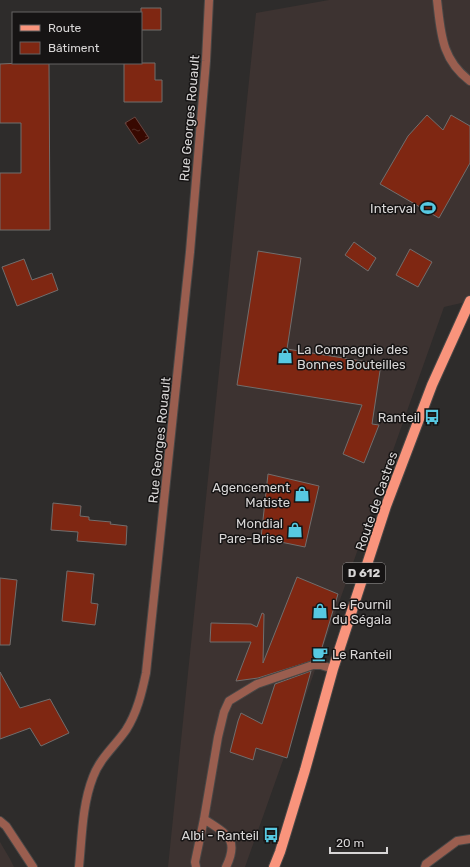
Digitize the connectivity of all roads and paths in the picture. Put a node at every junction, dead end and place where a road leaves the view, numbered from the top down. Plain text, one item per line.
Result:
1 (209, 0) edge
2 (437, 0) edge
3 (470, 81) edge
4 (470, 301) edge
5 (333, 669) junction
6 (204, 819) junction
7 (0, 822) edge
8 (470, 839) edge
9 (280, 852) junction
10 (33, 867) edge
11 (79, 867) edge
12 (196, 867) edge
13 (226, 867) edge
14 (274, 867) edge
15 (282, 867) edge
16 (425, 867) edge

1 - 11 street, Rue Georges Rouault
2 - 3 street
4 - 5 main road, Route de Castres / D 612
5 - 6 street
5 - 9 main road, Route de Castres / D 612
6 - 12 street
6 - 13 street
7 - 10 street
8 - 16 street
9 - 14 main road, Route de Castres / D 612
9 - 15 main road, Route de Castres / D 612

